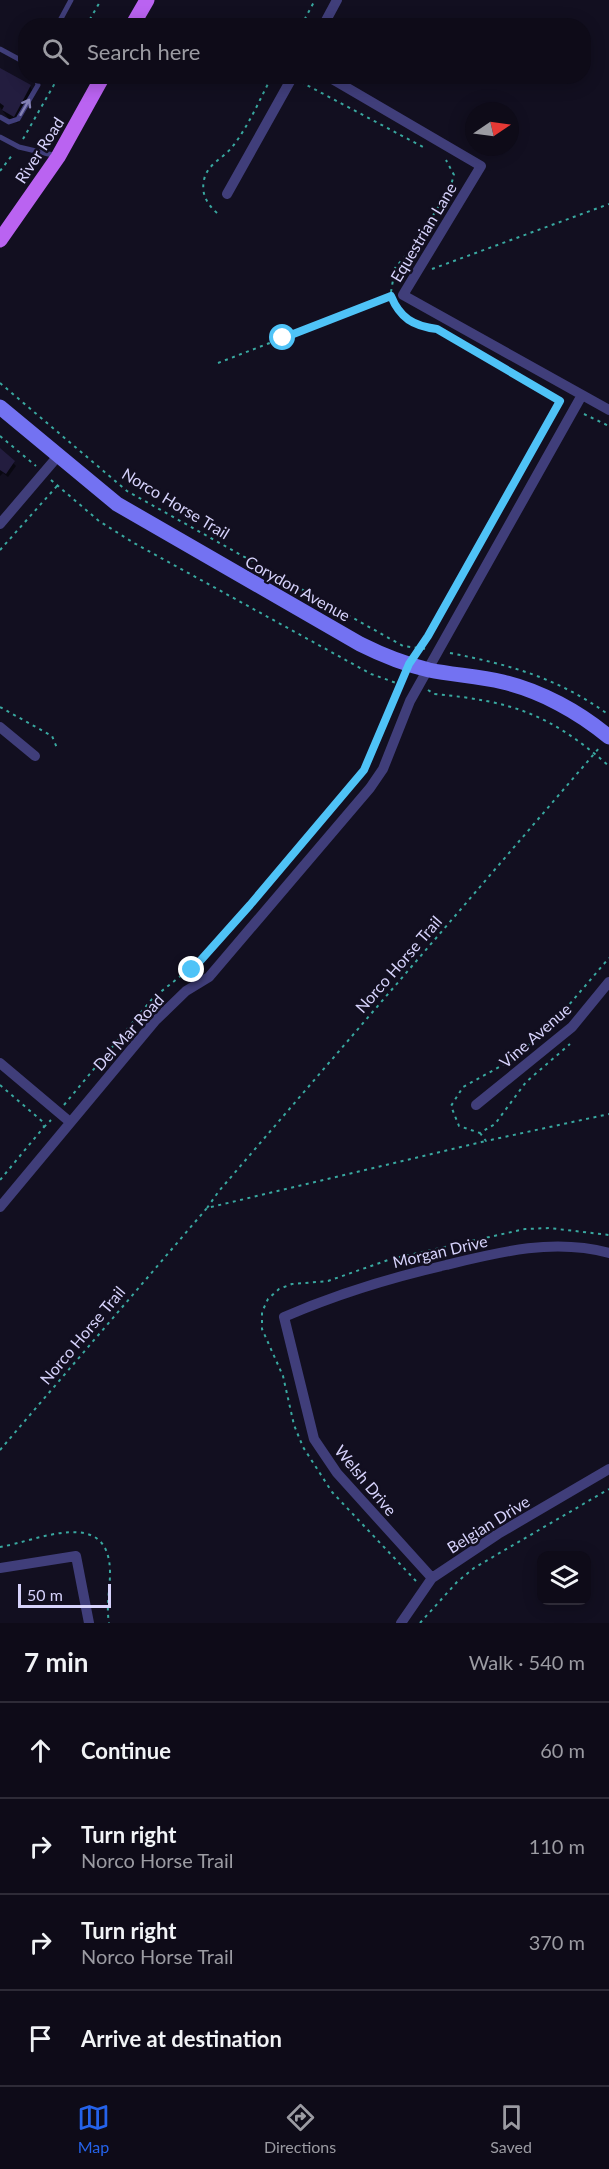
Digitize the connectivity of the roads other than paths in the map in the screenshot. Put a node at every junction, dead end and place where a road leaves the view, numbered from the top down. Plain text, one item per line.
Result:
1 (71, 0) edge
2 (147, 0) edge
3 (337, 0) edge
4 (61, 18) edge
5 (137, 18) edge
6 (327, 18) edge
7 (0, 49) edge
8 (18, 59) edge
9 (38, 84) edge
10 (99, 84) edge
11 (289, 84) edge
12 (341, 84) edge
13 (0, 117) edge
14 (0, 136) edge
15 (58, 157) junction
16 (227, 194) dead end
17 (0, 240) edge
18 (582, 395) junction
19 (0, 407) edge
20 (609, 410) edge
21 (58, 456) junction
22 (0, 524) edge
23 (429, 670) junction
24 (0, 727) edge
25 (609, 737) edge
26 (35, 756) dead end
27 (609, 982) edge
28 (0, 1063) edge
29 (476, 1105) dead end
30 (70, 1122) junction
31 (0, 1207) edge
32 (609, 1253) edge
33 (284, 1317) joint
34 (609, 1469) edge
35 (0, 1568) edge
36 (432, 1578) junction
37 (89, 1623) edge
38 (401, 1623) edge

1 - 4 lane
2 - 5 main road
3 - 6 street
7 - 8 lane
13 -> 9 lane
10 - 15 main road, River Road
11 - 16 street
12 - 18 street, Equestrian Lane
14 - 15 lane
15 - 17 main road, River Road
18 - 20 street, Equestrian Lane
18 - 23 street, Del Mar Road
19 - 21 main road, Corydon Avenue
21 - 22 street
21 - 23 main road, Corydon Avenue
23 - 25 main road, Corydon Avenue
23 - 30 street, Del Mar Road
24 - 26 street
27 - 29 street, Vine Avenue
28 - 30 street
30 - 31 street, Del Mar Road
32 - 33 street, Morgan Drive
33 - 36 street, Welsh Drive
34 - 36 street, Belgian Drive
35 - 37 street
36 - 38 street, Belgian Drive

